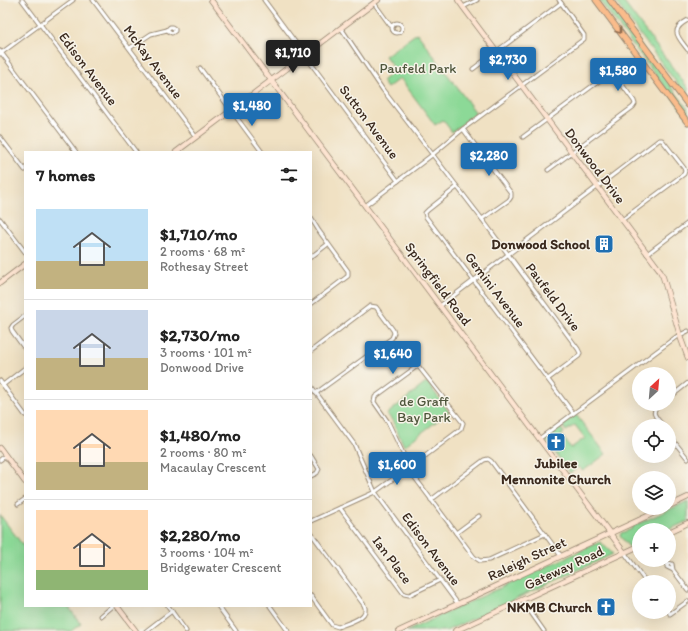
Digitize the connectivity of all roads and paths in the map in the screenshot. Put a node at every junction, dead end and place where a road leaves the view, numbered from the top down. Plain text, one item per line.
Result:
1 (22, 0) edge
2 (73, 0) edge
3 (93, 0) edge
4 (211, 0) edge
5 (264, 0) edge
6 (458, 0) edge
7 (477, 0) edge
8 (596, 0) edge
9 (610, 0) edge
10 (376, 2) edge
11 (560, 2) edge
12 (463, 7) junction
13 (688, 20) edge
14 (40, 24) junction
15 (392, 26) dead end
16 (341, 28) junction
17 (167, 30) dead end
18 (130, 48) junction
19 (688, 50) edge
20 (496, 52) junction
21 (0, 53) edge
22 (305, 55) junction
23 (200, 68) dead end
24 (473, 69) dead end
25 (271, 80) junction
26 (521, 86) junction
27 (688, 105) edge
28 (231, 111) junction
29 (547, 119) junction
30 (688, 123) edge
31 (463, 129) junction
32 (0, 136) edge
33 (196, 137) junction
34 (523, 137) dead end
35 (75, 151) edge
36 (135, 151) edge
37 (177, 151) edge
38 (261, 151) edge
39 (572, 152) junction
40 (432, 155) junction
41 (24, 169) edge
42 (548, 170) dead end
43 (398, 181) junction
44 (597, 186) junction
45 (457, 187) junction
46 (365, 206) junction
47 (0, 219) edge
48 (482, 219) junction
49 (312, 220) edge
50 (622, 220) junction
51 (688, 223) edge
52 (328, 244) junction
53 (24, 251) edge
54 (507, 254) junction
55 (648, 254) junction
56 (312, 256) edge
57 (24, 265) edge
58 (474, 280) junction
59 (0, 282) edge
60 (312, 303) edge
61 (440, 306) junction
62 (24, 317) edge
63 (688, 331) edge
64 (680, 335) junction
65 (24, 348) edge
66 (312, 350) edge
67 (688, 358) edge
68 (24, 369) edge
69 (548, 379) junction
70 (1, 383) edge
71 (688, 383) edge
72 (312, 387) edge
73 (676, 392) edge
74 (316, 393) junction
75 (573, 413) junction
76 (24, 414) edge
77 (539, 439) junction
78 (676, 444) edge
79 (0, 448) edge
80 (6, 456) junction
81 (312, 457) edge
82 (688, 459) edge
83 (0, 460) edge
84 (409, 468) junction
85 (312, 476) edge
86 (24, 481) edge
87 (375, 492) junction
88 (688, 497) edge
89 (24, 500) edge
90 (431, 500) junction
91 (676, 503) edge
92 (18, 504) dead end
93 (340, 508) junction
94 (650, 515) edge
95 (479, 516) dead end
96 (312, 521) edge
97 (688, 524) edge
98 (676, 529) edge
99 (456, 533) junction
100 (610, 533) junction
101 (312, 534) edge
102 (545, 534) junction
103 (632, 549) edge
104 (624, 552) junction
105 (561, 556) junction
106 (673, 570) dead end
107 (641, 575) edge
108 (440, 580) junction
109 (688, 590) edge
110 (312, 597) edge
111 (522, 600) junction
112 (688, 601) edge
113 (458, 604) junction
114 (112, 607) edge
115 (118, 607) edge
116 (169, 607) edge
117 (219, 607) edge
118 (271, 607) edge
119 (676, 609) edge
120 (172, 612) junction
121 (101, 616) dead end
122 (136, 631) edge
123 (146, 631) edge
124 (186, 631) edge
125 (236, 631) edge
126 (288, 631) edge
127 (400, 631) edge
128 (455, 631) edge
129 (544, 631) edge

1 - 14 street, Edison Avenue
2 - 14 street
3 - 18 street, McKay Avenue
4 - 25 street, Springfield Road
5 - 22 street, Sutton Avenue
6 - 12 street, Donwood Drive
7 - 12 street
8 -> 30 main road
9 - 27 main road
10 - 15 street
10 - 16 street
11 - 20 street
11 - 26 street
12 - 20 street, Donwood Drive
13 - 19 street
14 - 21 street
14 - 36 street, Edison Avenue
16 - 22 street
16 - 40 street, Paufeld Drive
17 - 18 street
18 - 33 street, McKay Avenue
20 - 24 street
20 - 26 street, Donwood Drive
21 - 35 street
22 - 25 street
22 - 43 street, Sutton Avenue
23 - 28 street
25 - 28 street
25 - 46 street, Springfield Road
26 - 29 street, Donwood Drive
26 - 31 street
28 - 33 street
28 - 38 street
29 - 34 street
29 - 39 street, Donwood Drive
29 - 39 street
31 - 40 street
31 - 48 street
32 - 41 street
33 - 37 street
39 - 42 street
39 - 44 street, Donwood Drive
40 - 43 street
40 - 45 street, Paufeld Drive
43 - 46 street
44 - 50 street, Donwood Drive
44 - 50 street
44 - 54 street
45 - 48 street, Paufeld Drive
45 - 58 street, Gemini Avenue
46 - 61 street, Springfield Road
47 - 53 street
48 - 54 street, Paufeld Drive
49 - 52 street
50 - 55 street, Donwood Drive
51 - 55 street
52 - 56 street
52 - 60 street
54 - 58 street
54 - 69 street, Paufeld Drive
55 - 64 street, Donwood Drive
57 - 59 street
58 - 61 street
58 - 69 street, Gemini Avenue
61 - 77 street, Springfield Road
62 - 65 street
63 - 64 street
64 - 67 street, Donwood Drive
64 - 75 street
66 - 74 street
68 - 70 street
69 - 75 street, Gemini Avenue
70 - 76 street
71 - 73 street
72 - 74 street, Edison Avenue
74 - 87 street, Edison Avenue
75 - 77 street
77 - 100 street, Springfield Road
78 - 82 street
79 - 80 street
80 - 83 street
80 - 86 street
81 - 85 street
84 - 84 street
84 - 87 street
84 - 90 street
87 - 93 street
87 - 108 street, Edison Avenue
88 - 91 street
89 - 92 street
90 - 99 street
90 - 102 street
93 - 96 street
93 - 108 street, Ian Place
94 - 100 street, Raleigh Street
95 - 99 street
97 - 98 street
99 - 102 street
100 - 104 street, Springfield Road
100 - 105 street, Raleigh Street
101 - 110 street
102 - 105 street
103 - 104 street, Gateway Road
104 - 107 street, Springfield Road
104 - 111 street, Gateway Road
105 - 113 street, Raleigh Street
106 - 109 street
108 - 113 street, Edison Avenue
111 - 128 street, Gateway Road
111 - 129 street
112 - 119 street
113 - 127 street, Raleigh Street
114 - 121 street
115 - 122 street
116 - 120 street
117 - 125 street
118 - 126 street
120 - 123 street
120 - 124 street

